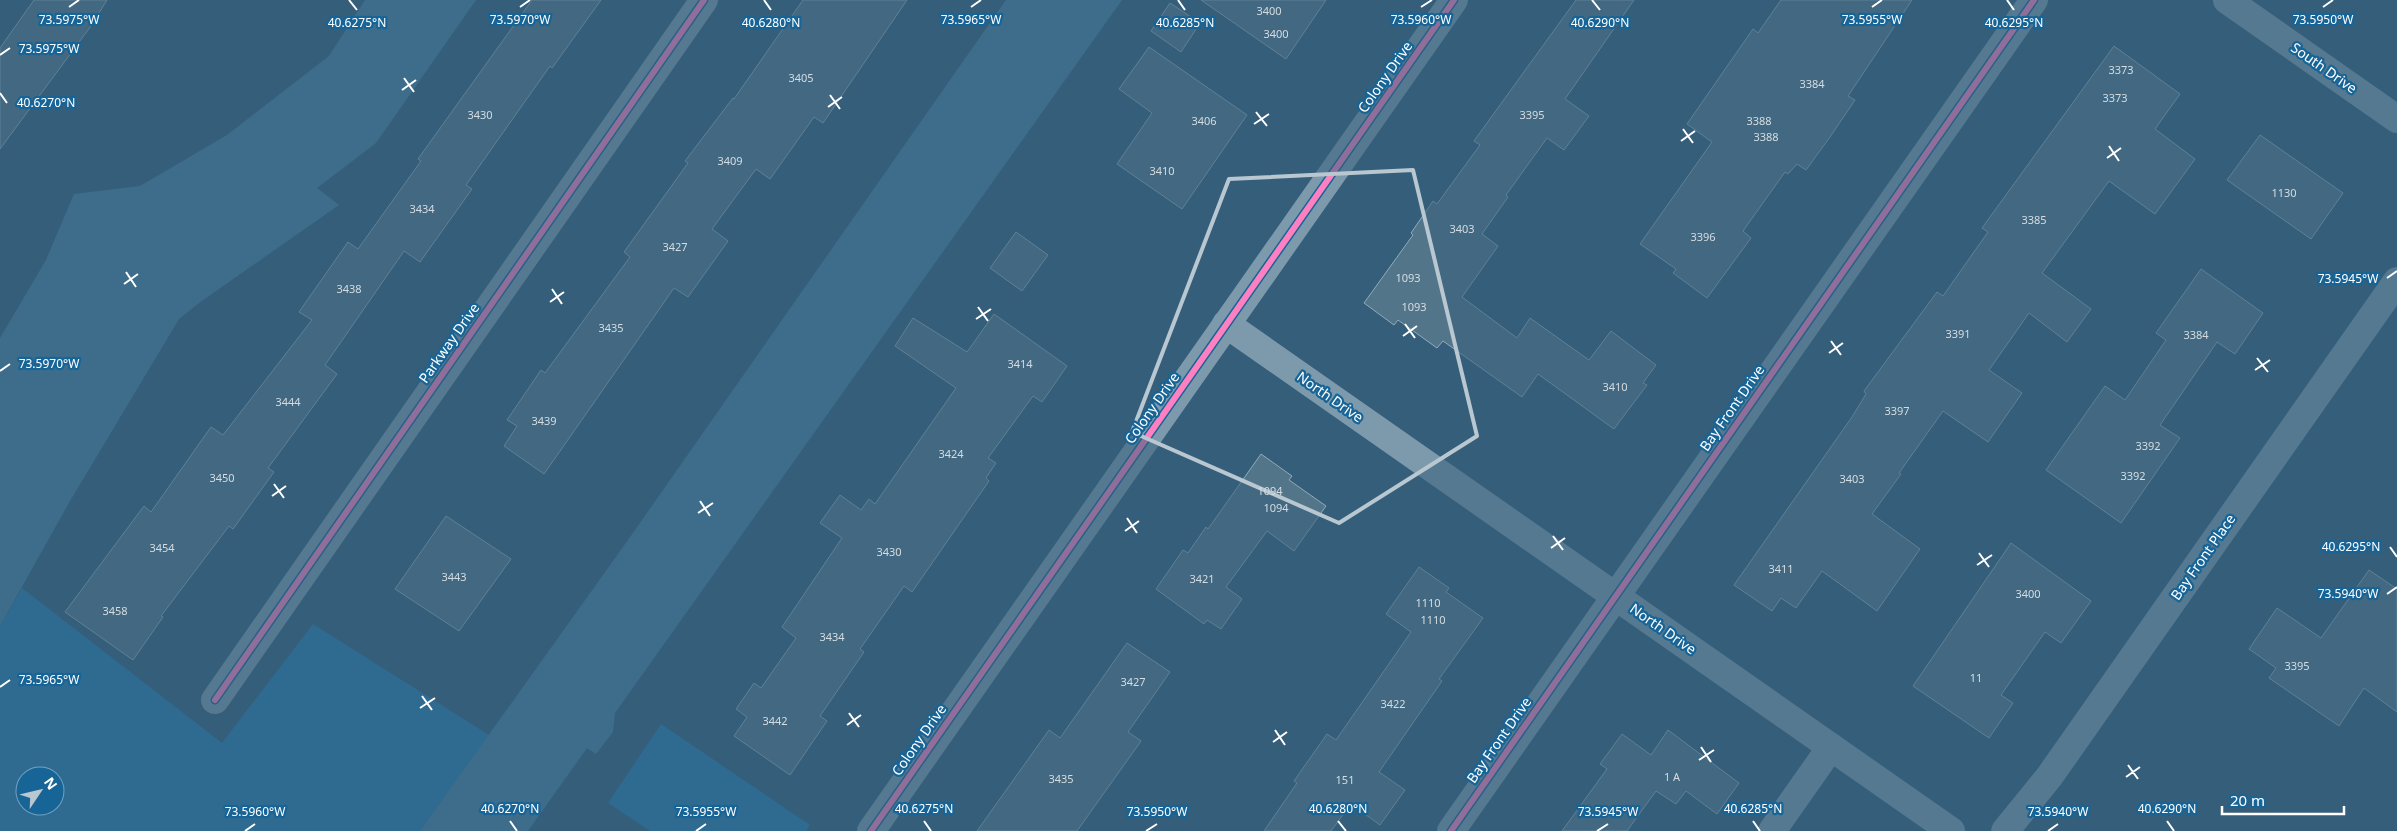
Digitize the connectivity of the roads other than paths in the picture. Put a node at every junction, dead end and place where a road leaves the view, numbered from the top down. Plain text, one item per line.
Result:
1 (704, 0) edge
2 (1454, 0) edge
3 (2034, 0) edge
4 (2227, 0) edge
5 (2397, 119) edge
6 (2397, 281) edge
7 (1226, 324) junction
8 (1615, 595) junction
9 (215, 700) dead end
10 (1831, 747) junction
11 (871, 831) edge
12 (1451, 831) edge
13 (1772, 831) edge
14 (1951, 831) edge
15 (2005, 831) edge

1 - 9 street, Parkway Drive
2 - 7 street, Colony Drive
3 - 8 street, Bay Front Drive
4 - 5 street, South Drive
6 - 15 street, Bay Front Place
7 - 8 street, North Drive
7 - 11 street, Colony Drive
8 - 10 street, North Drive
8 - 12 street, Bay Front Drive
10 - 13 street
10 - 14 street, North Drive

